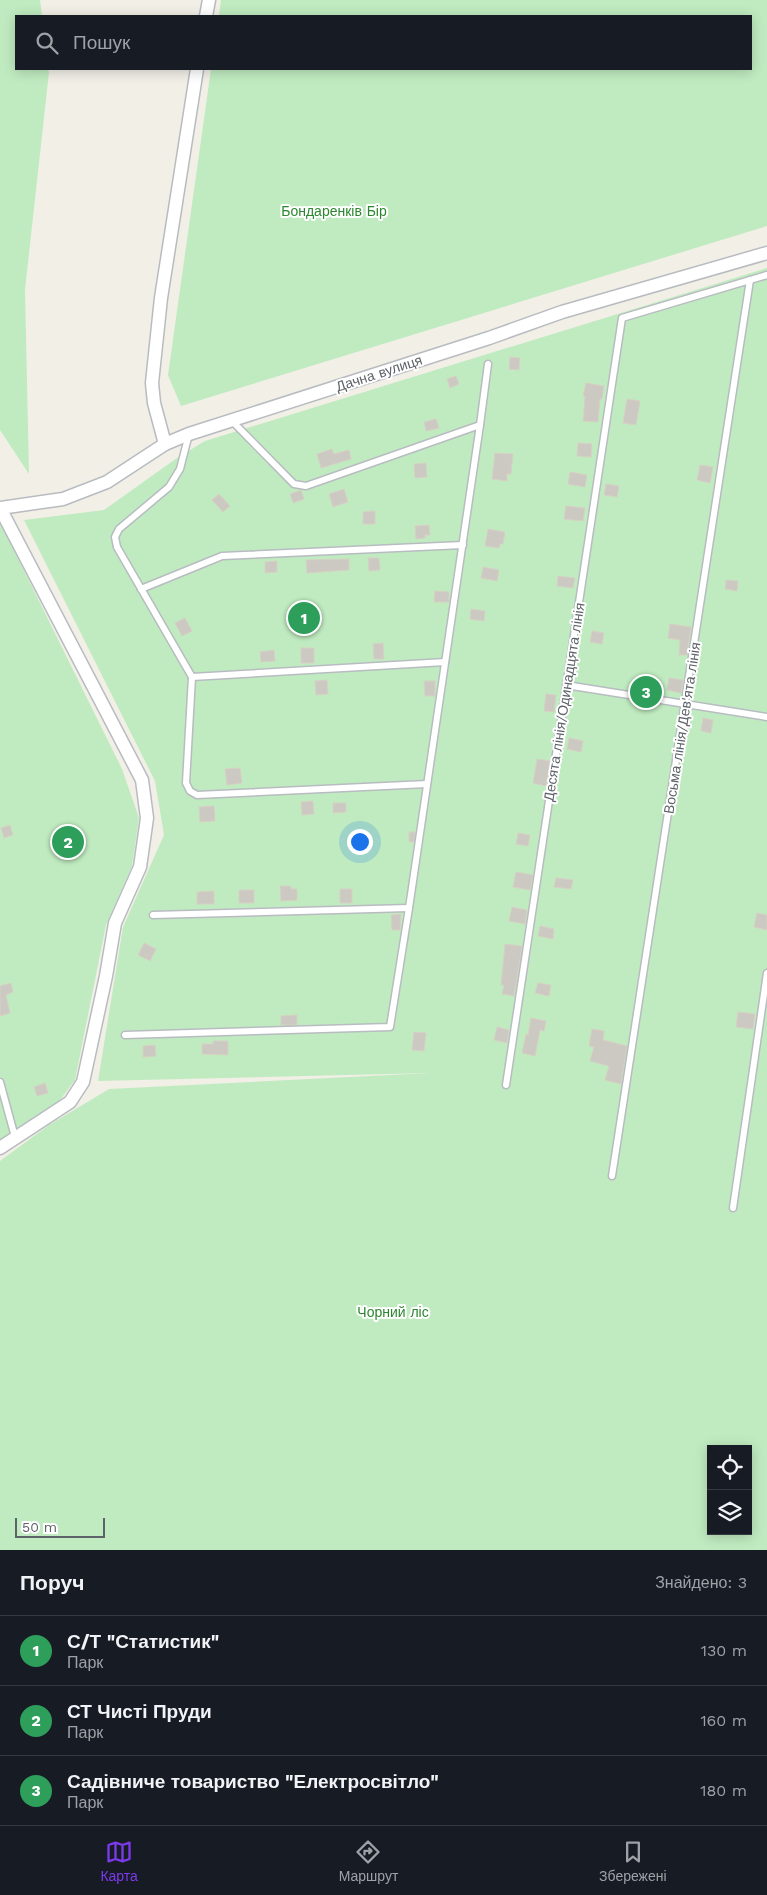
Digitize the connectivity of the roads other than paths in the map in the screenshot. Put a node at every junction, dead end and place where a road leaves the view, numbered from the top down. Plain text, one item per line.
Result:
1 (209, 0) edge
2 (206, 15) edge
3 (197, 70) edge
4 (767, 253) edge
5 (767, 275) edge
6 (750, 280) junction
7 (488, 364) dead end
8 (232, 421) junction
9 (480, 425) junction
10 (189, 434) junction
11 (165, 444) junction
12 (0, 508) edge
13 (463, 545) junction
14 (141, 589) junction
15 (445, 662) junction
16 (192, 677) junction
17 (566, 685) junction
18 (686, 704) junction
19 (767, 716) edge
20 (427, 784) junction
21 (409, 908) junction
22 (153, 915) dead end
23 (767, 973) edge
24 (125, 1035) dead end
25 (0, 1082) edge
26 (506, 1086) dead end
27 (15, 1137) junction
28 (0, 1148) edge
29 (612, 1176) dead end
30 (733, 1208) dead end

1 - 2 street
3 - 11 street
4 - 8 street, Дачна вулиця
5 - 6 lane
6 - 17 lane, Десята лінія/Одинадцята лінія
6 - 18 lane, Восьма лінія/Дев'ята лінія
7 - 9 lane
8 - 9 lane
8 - 10 street, Дачна вулиця
9 - 13 lane
10 - 11 street, Дачна вулиця
10 - 14 lane
11 - 12 street, Дачна вулиця
12 - 27 street
13 - 14 lane
13 - 15 lane
14 - 16 lane
15 - 16 lane
15 - 20 lane
16 - 20 lane
17 - 18 lane
17 - 26 lane, Десята лінія/Одинадцята лінія
18 - 19 lane
18 - 29 lane, Восьма лінія/Дев'ята лінія
20 - 21 lane
21 - 22 lane
21 - 24 lane
23 - 30 lane
25 - 27 lane
27 - 28 street

